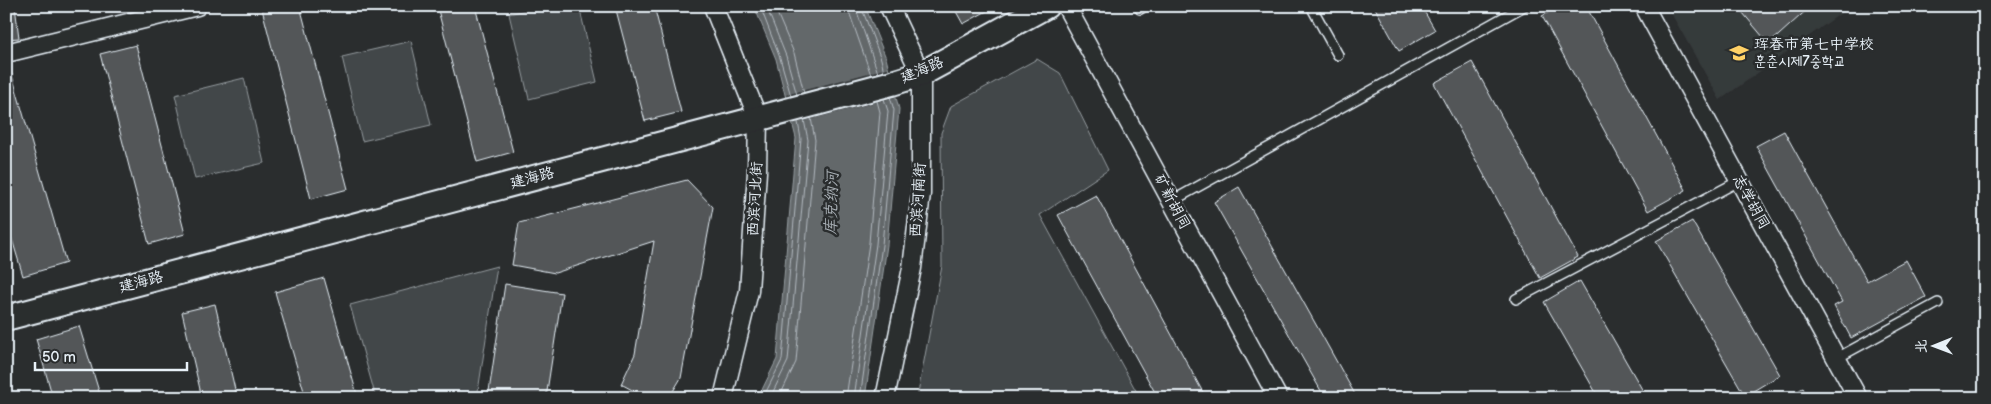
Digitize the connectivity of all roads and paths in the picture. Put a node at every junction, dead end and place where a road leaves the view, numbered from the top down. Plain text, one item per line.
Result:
1 (197, 6) edge
2 (713, 6) edge
3 (889, 6) edge
4 (1046, 6) edge
5 (1066, 6) edge
6 (1138, 6) edge
7 (1145, 6) edge
8 (1311, 6) edge
9 (1524, 6) edge
10 (1644, 6) edge
11 (146, 12) edge
12 (6, 53) edge
13 (1338, 55) dead end
14 (921, 74) junction
15 (766, 116) junction
16 (1739, 181) junction
17 (1172, 201) junction
18 (1516, 299) dead end
19 (1938, 303) dead end
20 (6, 318) edge
21 (1837, 358) junction
22 (723, 398) edge
23 (886, 398) edge
24 (1278, 398) edge
25 (1858, 398) edge

1 - 11 street
2 - 15 street, 西滨河北街
3 - 14 street, 西滨河南街
4 - 14 street, 建海路
5 - 17 street, 矿新胡同
6 - 7 lane
8 - 13 lane
9 - 17 lane
10 - 16 street, 志学胡同
11 - 12 street
14 - 15 street, 建海路
14 - 23 street, 西滨河南街
15 - 20 street, 建海路
15 - 22 street, 西滨河北街
16 - 18 lane
16 - 21 street, 志学胡同
17 - 24 street, 矿新胡同
19 - 21 lane
21 - 25 street, 志学胡同

